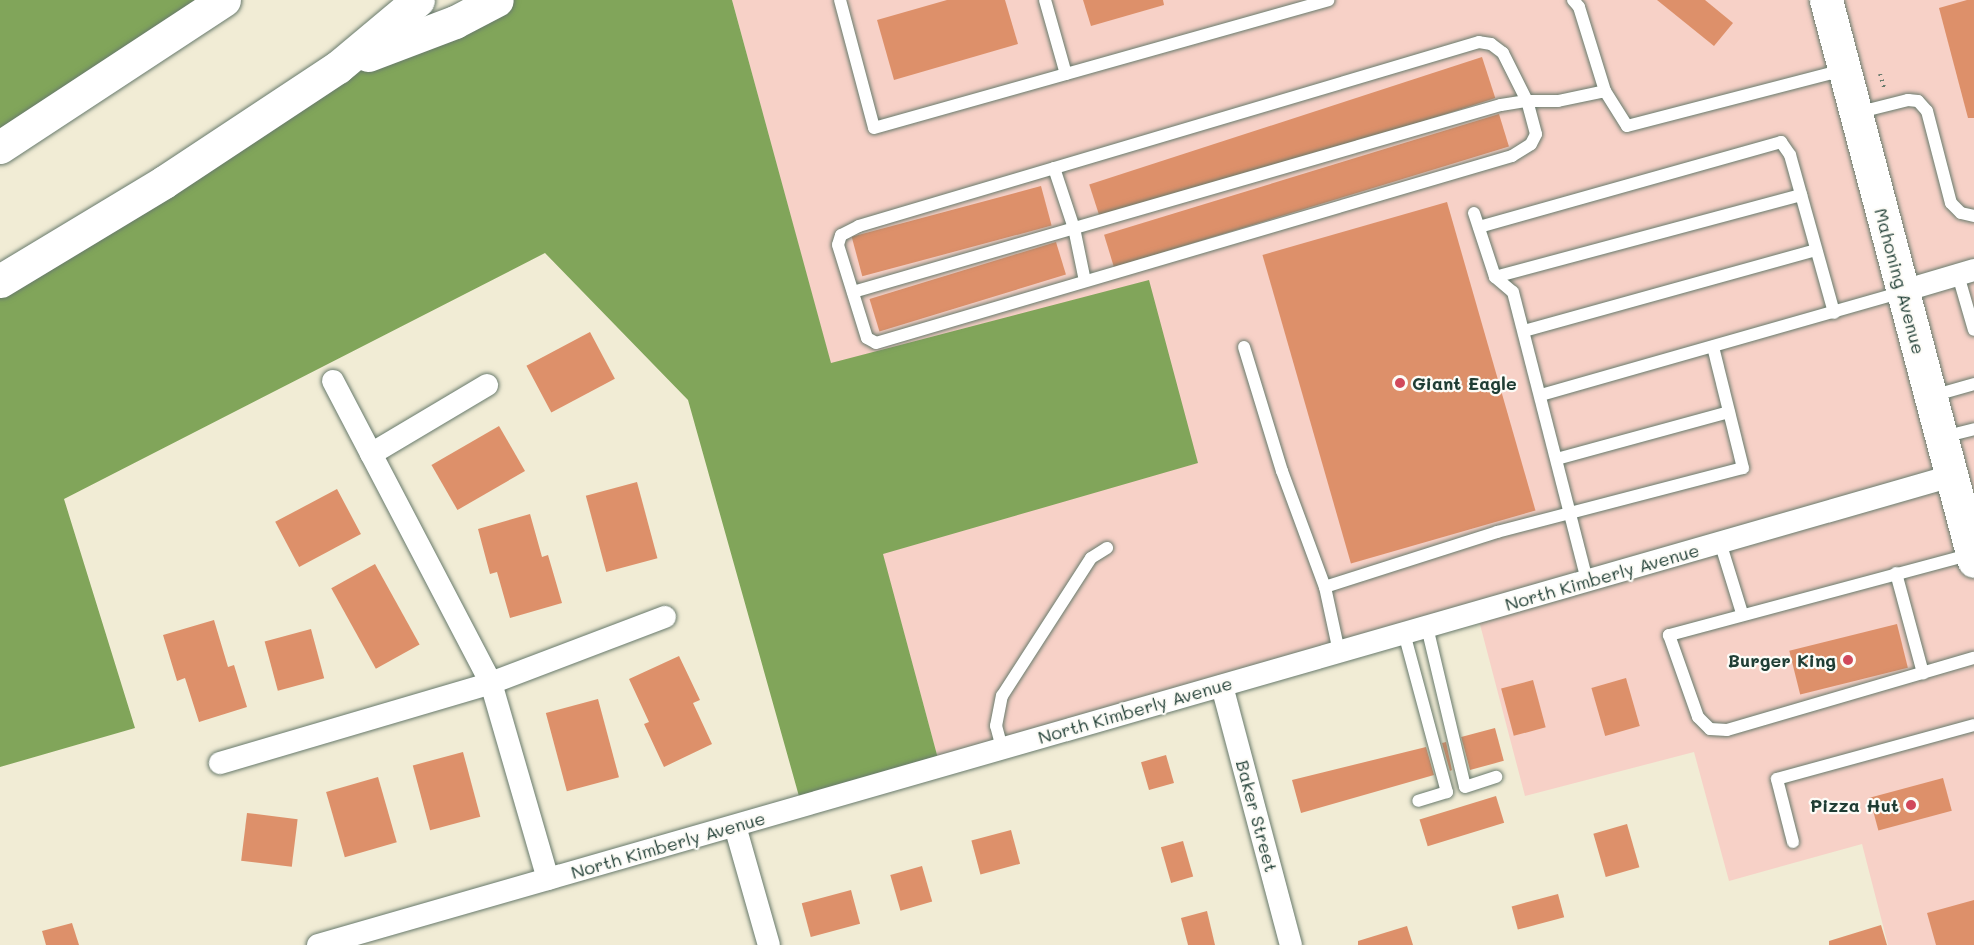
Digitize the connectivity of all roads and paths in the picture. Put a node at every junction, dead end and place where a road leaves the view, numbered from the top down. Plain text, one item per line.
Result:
1 (224, 0) edge
2 (418, 0) edge
3 (497, 0) edge
4 (840, 0) edge
5 (1045, 0) edge
6 (1328, 0) edge
7 (1573, 0) edge
8 (1826, 0) edge
9 (1301, 4) edge
10 (338, 67) junction
11 (1845, 70) junction
12 (1066, 74) junction
13 (1605, 91) junction
14 (1527, 101) junction
15 (1856, 113) junction
16 (0, 147) edge
17 (1054, 168) junction
18 (1801, 195) junction
19 (1474, 213) dead end
20 (1974, 216) edge
21 (1479, 227) junction
22 (1074, 228) junction
23 (1816, 250) junction
24 (1966, 273) edge
25 (1495, 277) junction
26 (0, 281) edge
27 (1085, 282) junction
28 (853, 291) junction
29 (1904, 291) junction
30 (1834, 313) junction
31 (1974, 330) edge
32 (1524, 331) junction
33 (1713, 346) junction
34 (1244, 347) dead end
35 (333, 381) dead end
36 (1974, 384) edge
37 (487, 385) dead end
38 (1541, 395) junction
39 (1931, 397) junction
40 (1729, 412) junction
41 (1974, 429) edge
42 (1941, 437) junction
43 (371, 454) junction
44 (1557, 459) junction
45 (1961, 491) edge
46 (1570, 514) junction
47 (1720, 542) junction
48 (1107, 548) dead end
49 (1973, 557) edge
50 (1896, 573) junction
51 (1587, 581) junction
52 (1325, 587) junction
53 (1742, 613) junction
54 (665, 616) dead end
55 (1427, 627) junction
56 (1404, 633) junction
57 (1339, 652) junction
58 (1974, 658) edge
59 (1923, 673) junction
60 (491, 683) junction
61 (1222, 686) junction
62 (1974, 725) edge
63 (1002, 748) junction
64 (220, 763) dead end
65 (1496, 777) dead end
66 (1465, 787) junction
67 (1447, 792) junction
68 (1418, 801) dead end
69 (735, 826) junction
70 (1793, 842) dead end
71 (548, 879) junction
72 (318, 945) edge
73 (769, 945) edge
74 (1291, 945) edge

1 - 16 main road
2 - 10 main road
3 - 10 main road
4 - 12 lane
5 - 12 lane
6 - 9 lane
7 - 13 lane
8 - 11 main road, Mahoning Avenue
9 - 12 lane
10 - 26 main road
11 - 13 lane
11 - 15 main road, Mahoning Avenue
13 - 14 lane
14 - 17 lane
14 - 22 lane
14 - 27 lane
15 - 20 lane
15 - 29 main road, Mahoning Avenue
17 - 22 lane
17 - 28 lane
18 - 21 lane
18 - 23 lane
18 - 25 lane
19 - 21 lane
21 - 25 lane
22 - 27 lane
22 - 28 lane
23 - 30 lane
23 - 32 lane
24 - 29 street
24 - 31 lane
25 - 32 lane
27 - 28 lane
29 - 30 lane
29 - 39 main road, Mahoning Avenue
30 - 33 lane
32 - 38 lane
33 - 38 lane
33 - 40 lane
34 - 52 lane
35 - 43 street
36 - 39 lane
37 - 43 street
38 - 44 lane
39 - 42 main road, Mahoning Avenue
40 - 44 lane
40 - 46 lane
41 - 42 lane
42 - 45 main road, Mahoning Avenue
43 - 60 street
44 - 46 lane
45 - 47 street, North Kimberly Avenue
45 - 49 main road, Mahoning Avenue
46 - 51 lane
46 - 52 lane
47 - 51 street, North Kimberly Avenue
47 - 53 lane
48 - 63 lane
49 - 50 lane
50 - 53 lane
50 - 59 lane
51 - 55 street, North Kimberly Avenue
52 - 57 lane
53 - 59 lane
54 - 60 street
55 - 56 street, North Kimberly Avenue
55 - 66 lane
56 - 57 street, North Kimberly Avenue
56 - 67 lane
57 - 61 street, North Kimberly Avenue
58 - 59 lane
60 - 64 street
60 - 71 street
61 - 63 street, North Kimberly Avenue
61 - 74 street, Baker Street
62 - 70 lane
63 - 69 street, North Kimberly Avenue
65 - 66 lane
66 - 67 lane
67 - 68 lane
69 - 71 street, North Kimberly Avenue
69 - 73 street
71 - 72 street, North Kimberly Avenue

